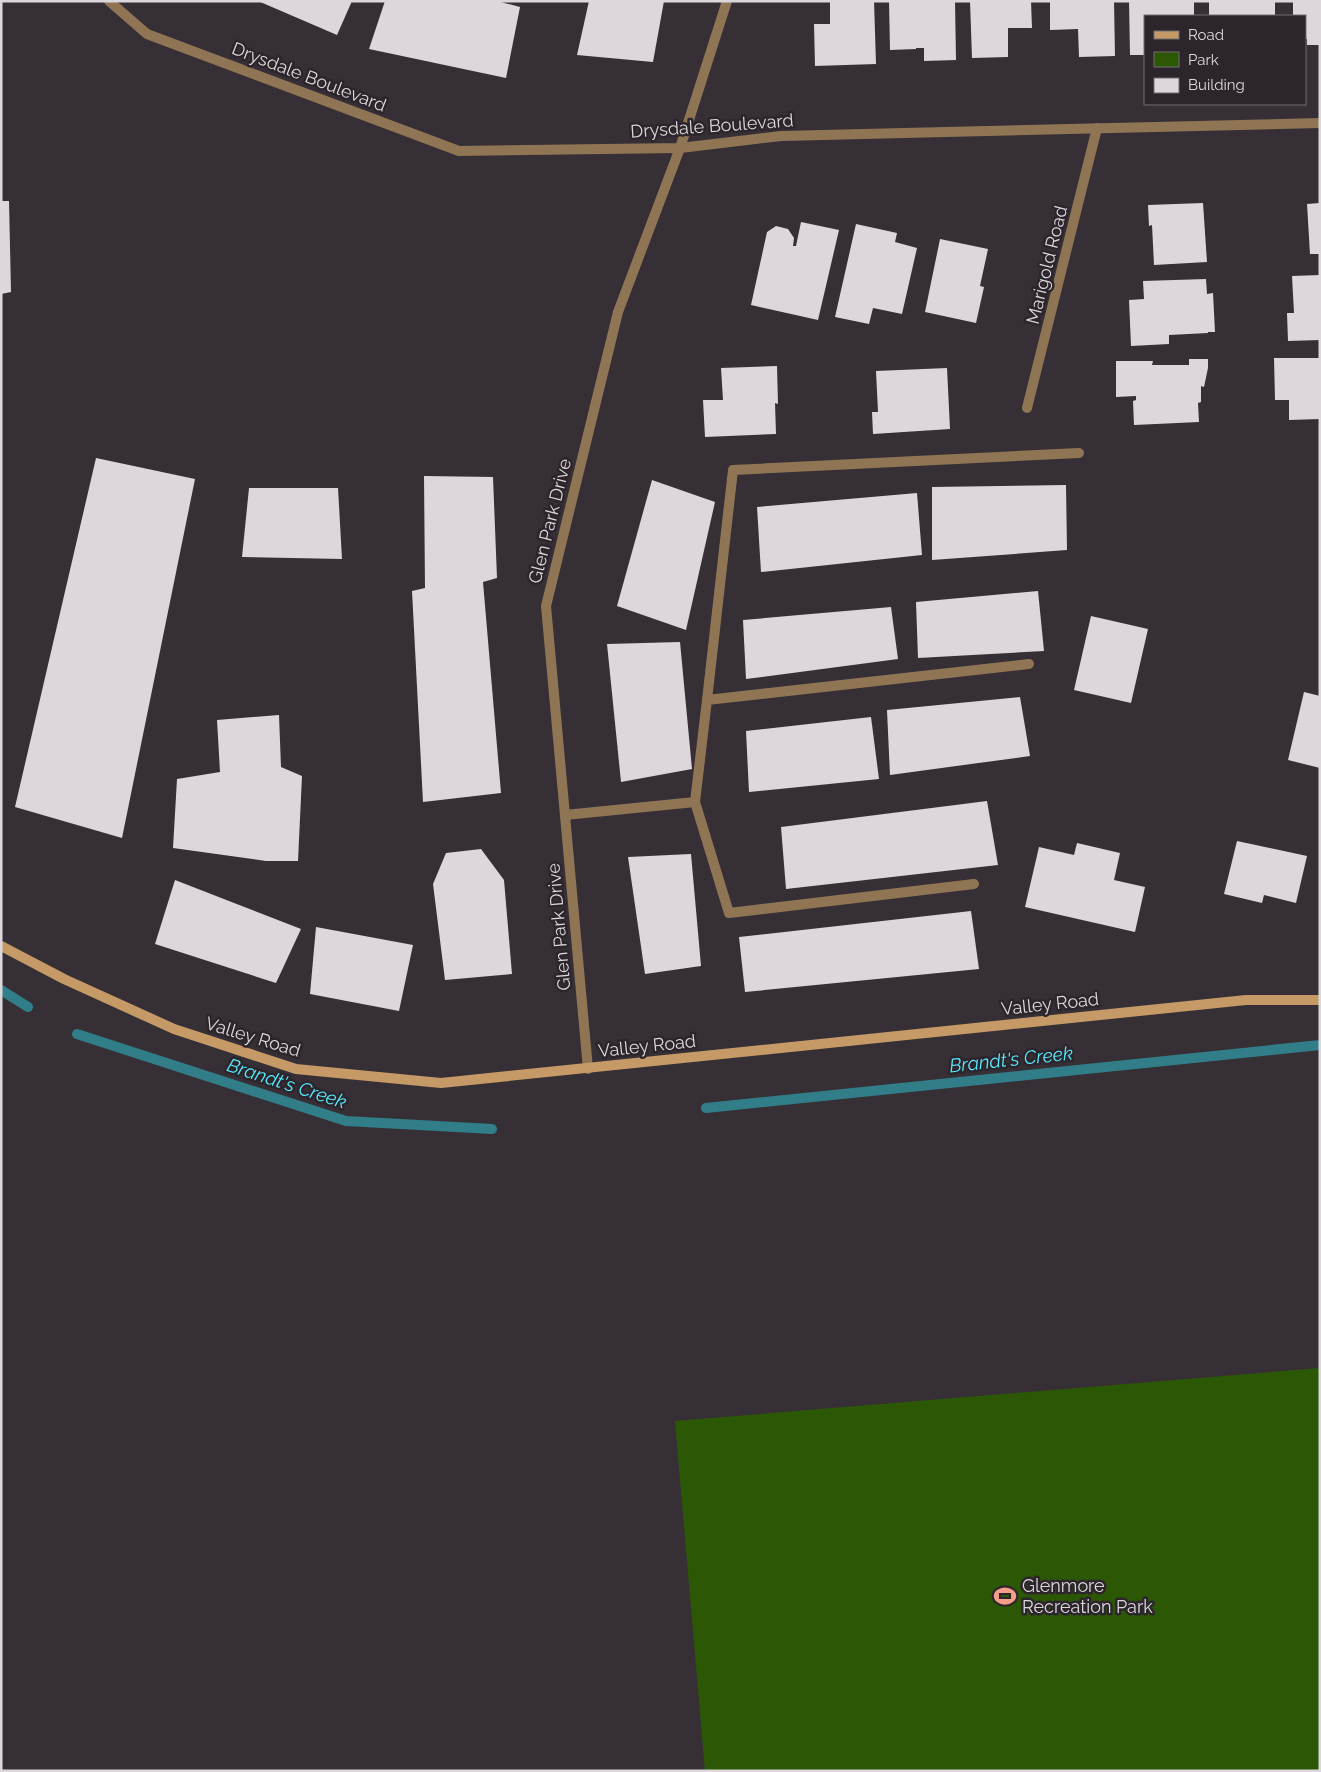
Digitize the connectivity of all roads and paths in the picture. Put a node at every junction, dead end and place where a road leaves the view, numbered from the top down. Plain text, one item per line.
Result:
1 (109, 1) edge
2 (727, 1) edge
3 (1320, 123) edge
4 (1097, 128) junction
5 (680, 148) junction
6 (1027, 408) dead end
7 (1079, 453) dead end
8 (1029, 664) dead end
9 (706, 700) junction
10 (695, 802) junction
11 (565, 815) junction
12 (974, 884) dead end
13 (1, 946) edge
14 (1320, 1000) edge
15 (588, 1069) junction

1 - 5 street, Drysdale Boulevard
2 - 5 street, Glen Park Drive
3 - 4 street, Drysdale Boulevard
4 - 5 street, Drysdale Boulevard
4 - 6 street, Marigold Road
5 - 11 street, Glen Park Drive
7 - 9 street
8 - 9 street
9 - 10 street
10 - 11 street
10 - 12 street
11 - 15 street, Glen Park Drive
13 - 15 street, Valley Road
14 - 15 street, Valley Road

